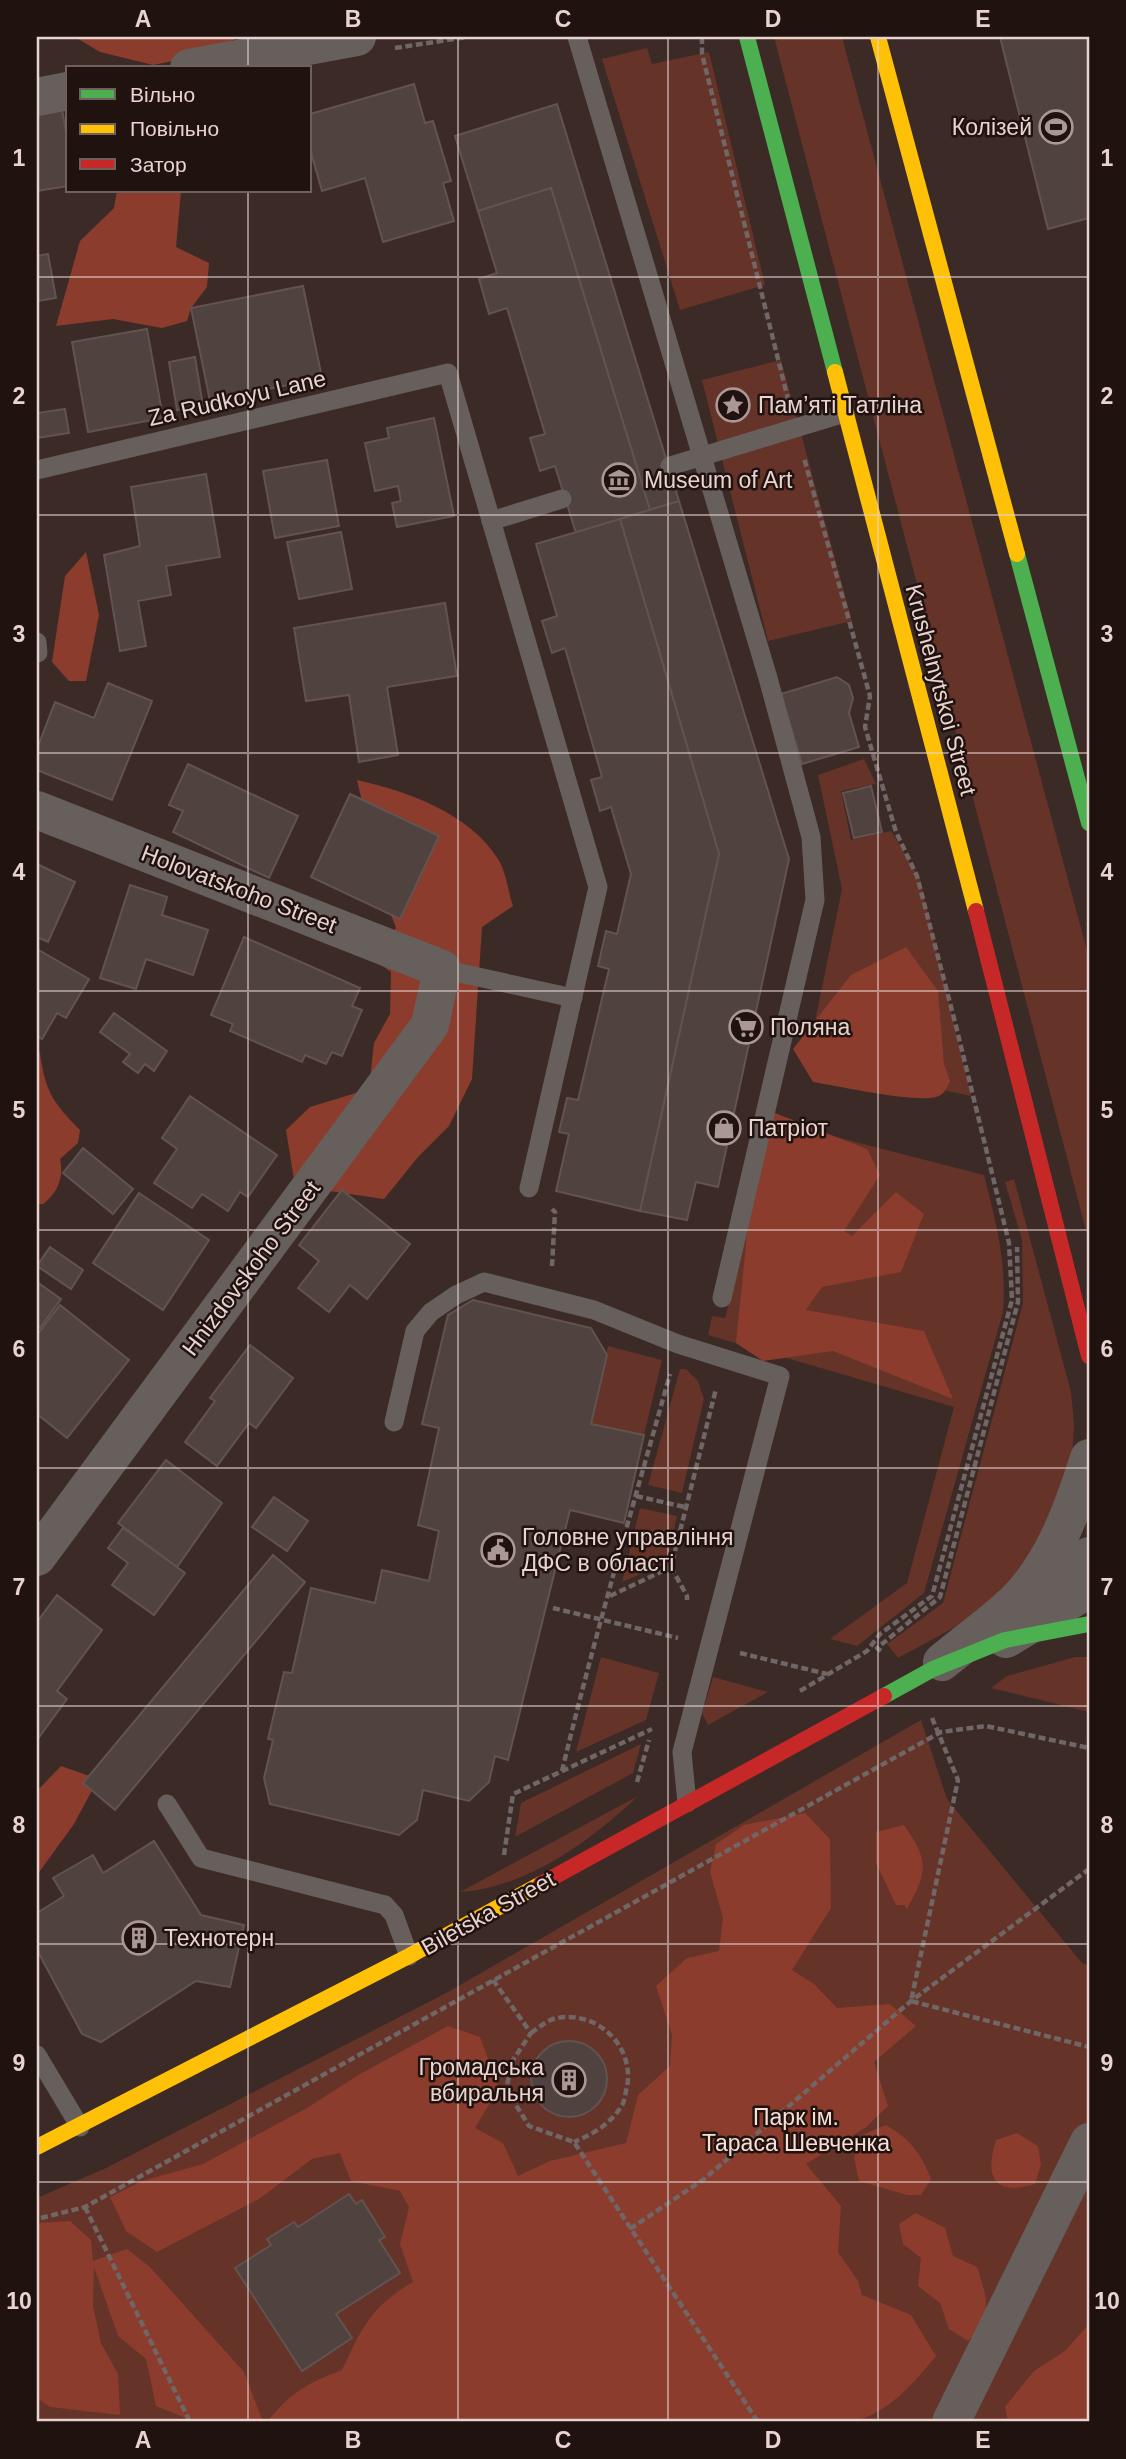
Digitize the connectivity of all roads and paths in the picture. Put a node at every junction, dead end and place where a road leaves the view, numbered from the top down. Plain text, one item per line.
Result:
1 (357, 37) edge
2 (577, 37) edge
3 (702, 37) edge
4 (747, 37) edge
5 (878, 37) edge
6 (200, 66) edge
7 (66, 91) edge
8 (37, 97) edge
9 (845, 413) junction
10 (795, 428) junction
11 (703, 457) junction
12 (670, 466) dead end
13 (37, 470) edge
14 (562, 499) dead end
15 (491, 521) junction
16 (37, 810) edge
17 (1089, 823) edge
18 (442, 969) junction
19 (573, 998) junction
20 (991, 1144) dead end
21 (529, 1188) joint
22 (1014, 1230) dead end
23 (1017, 1242) dead end
24 (550, 1298) junction
25 (722, 1298) dead end
26 (678, 1344) junction
27 (1089, 1356) edge
28 (724, 1358) junction
29 (394, 1422) dead end
30 (1089, 1458) edge
31 (636, 1496) junction
32 (685, 1507) junction
33 (1089, 1556) edge
34 (37, 1557) edge
35 (671, 1567) junction
36 (1089, 1589) edge
37 (610, 1596) junction
38 (1016, 1601) junction
39 (685, 1606) dead end
40 (553, 1608) dead end
41 (600, 1619) junction
42 (1089, 1624) edge
43 (680, 1627) dead end
44 (1004, 1640) junction
45 (867, 1651) dead end
46 (736, 1652) dead end
47 (828, 1674) dead end
48 (922, 1675) junction
49 (932, 1718) dead end
50 (652, 1729) dead end
51 (941, 1732) junction
52 (1089, 1748) edge
53 (562, 1772) junction
54 (167, 1804) dead end
55 (687, 1804) junction
56 (504, 1856) dead end
57 (1089, 1869) edge
58 (410, 1956) junction
59 (493, 1980) junction
60 (911, 2001) junction
61 (531, 2034) junction
62 (1089, 2047) edge
63 (37, 2056) edge
64 (79, 2127) junction
65 (574, 2142) junction
66 (1089, 2142) edge
67 (37, 2147) edge
68 (85, 2207) junction
69 (41, 2218) dead end
70 (630, 2229) junction
71 (190, 2422) edge
72 (758, 2422) edge
73 (951, 2422) edge

1 - 6 street
2 - 11 lane
3 - 10 path
4 - 9 main road, Krushelnytskoi Street
5 - 17 main road
7 - 8 street
9 - 10 lane
9 - 27 main road, Krushelnytskoi Street
10 - 11 lane
10 - 45 path
11 - 12 lane
11 - 25 lane
13 - 15 lane, Za Rudkoyu Lane
14 - 15 lane
15 - 19 lane
16 - 18 street, Holovatskoho Street
18 - 19 lane
18 - 34 street, Hnizdovskoho Street
19 - 21 lane
20 - 22 path
21 - 24 path
23 - 48 path
24 - 26 lane
24 - 29 lane
26 - 28 lane
26 - 31 path
28 - 32 path
28 - 55 lane
30 - 38 street, Biletska Street
31 - 32 path
31 - 37 path
32 - 35 path
33 - 38 street, Biletska Street
35 - 37 path
35 - 39 path
36 - 44 street, Biletska Street
37 - 41 path
38 - 48 street, Biletska Street
40 - 41 path
41 - 43 path
41 - 53 path
42 - 44 main road, Biletska Street
44 - 48 main road, Biletska Street
46 - 47 path
48 - 55 main road, Biletska Street
49 - 51 path
50 - 53 path
51 - 52 path
51 - 59 path
51 - 60 path
53 - 56 path
54 - 58 lane
55 - 58 main road, Biletska Street
57 - 60 path
58 - 64 main road, Biletska Street
59 - 61 path
59 - 68 path
60 - 62 path
60 - 70 path
61 - 65 path
61 - 65 path
63 - 64 lane
64 - 67 main road, Biletska Street
65 - 70 path
66 - 73 street
68 - 69 path
68 - 71 path
70 - 72 path

